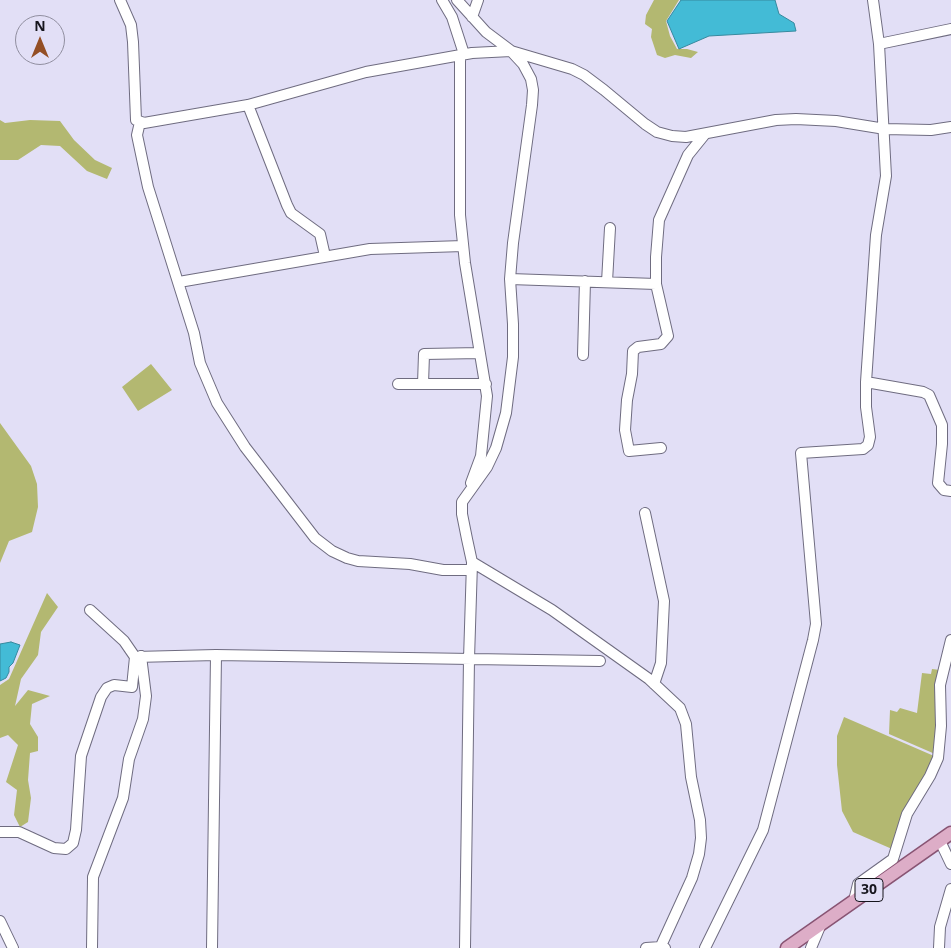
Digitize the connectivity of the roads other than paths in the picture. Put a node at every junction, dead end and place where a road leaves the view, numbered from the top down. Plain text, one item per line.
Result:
1 (120, 0) edge
2 (442, 0) edge
3 (457, 0) edge
4 (478, 0) edge
5 (873, 0) edge
6 (472, 18) junction
7 (951, 29) edge
8 (879, 44) junction
9 (511, 51) junction
10 (462, 55) junction
11 (248, 105) junction
12 (140, 122) junction
13 (951, 127) edge
14 (885, 129) junction
15 (704, 134) junction
16 (610, 228) dead end
17 (463, 246) junction
18 (325, 256) junction
19 (510, 279) junction
20 (586, 281) junction
21 (179, 282) junction
22 (607, 282) junction
23 (656, 284) junction
24 (480, 353) junction
25 (583, 356) dead end
26 (866, 382) junction
27 (398, 384) dead end
28 (423, 384) junction
29 (486, 384) junction
30 (661, 448) dead end
31 (951, 491) edge
32 (462, 502) junction
33 (645, 513) dead end
34 (472, 566) junction
35 (90, 610) dead end
36 (951, 640) edge
37 (216, 655) junction
38 (138, 657) junction
39 (469, 659) junction
40 (600, 661) dead end
41 (654, 684) junction
42 (0, 832) edge
43 (946, 837) edge
44 (951, 864) edge
45 (951, 889) edge
46 (854, 901) junction
47 (0, 921) edge
48 (821, 924) junction
49 (13, 948) edge
50 (92, 948) edge
51 (212, 948) edge
52 (465, 948) edge
53 (646, 948) edge
54 (662, 948) edge
55 (705, 948) edge
56 (787, 948) edge
57 (811, 948) edge
58 (939, 948) edge

1 - 12 street
2 - 10 street
3 - 6 street
4 - 6 street
5 - 8 street
6 - 9 street
7 - 8 street
8 - 14 street
9 - 10 street
9 - 15 street
9 - 19 street
10 - 11 street
10 - 17 street
11 - 12 street
11 - 18 street
12 - 21 street
13 - 14 street
14 - 15 street
14 - 26 street
15 - 23 street
16 - 22 street
17 - 18 street
17 - 24 street
18 - 21 street
19 - 20 street
19 - 32 street
20 - 22 street
20 - 25 street
21 - 34 street
22 - 23 street
23 - 30 street
24 - 28 street
24 - 29 street
26 - 31 street
26 - 55 street
27 - 28 street
28 - 29 street
29 - 32 street
32 - 34 street
33 - 41 street
34 - 39 street
34 - 41 street
35 - 38 street
36 - 46 street
37 - 38 street
37 - 39 street
37 - 51 street
38 - 42 street
38 - 50 street
39 - 40 street
39 - 52 street
41 - 54 street
43 - 44 street
43 - 46 main road, 30
45 - 58 street
46 - 48 main road, 30
47 - 49 street
48 - 56 main road, 30
48 - 57 street
53 - 54 street

